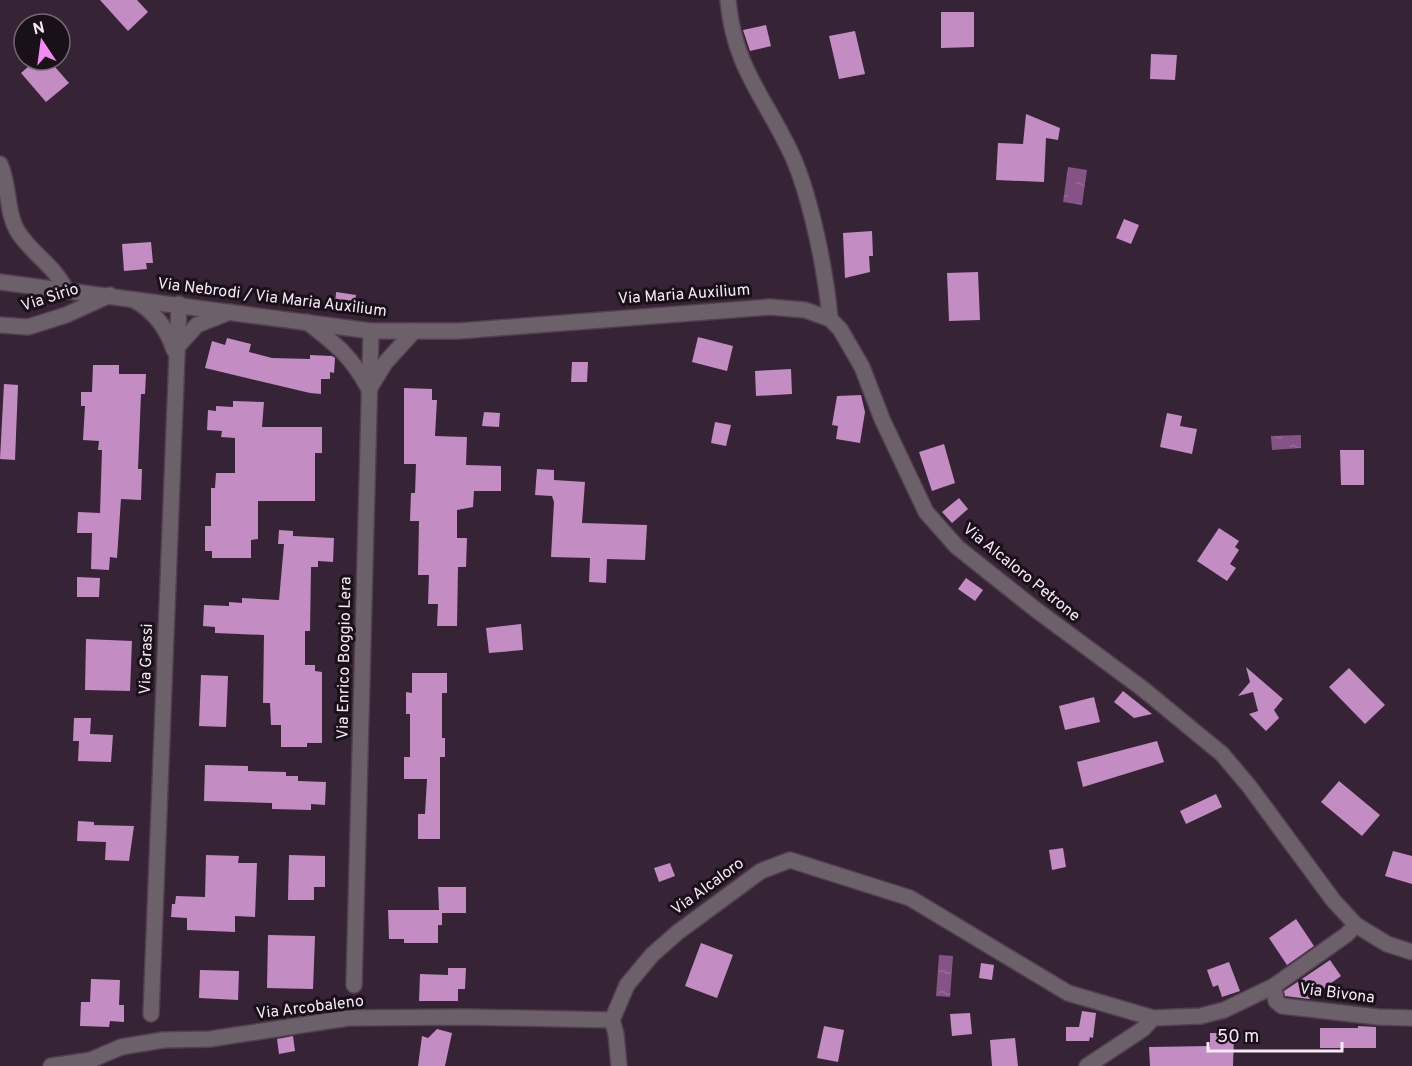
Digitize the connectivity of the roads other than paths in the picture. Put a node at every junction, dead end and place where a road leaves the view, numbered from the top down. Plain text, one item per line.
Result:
1 (728, 0) edge
2 (0, 164) edge
3 (0, 282) edge
4 (66, 290) junction
5 (110, 295) junction
6 (132, 298) junction
7 (179, 304) junction
8 (231, 312) junction
9 (830, 319) junction
10 (307, 322) junction
11 (0, 325) edge
12 (539, 325) joint
13 (371, 331) junction
14 (414, 331) junction
15 (177, 353) junction
16 (369, 389) junction
17 (1356, 925) junction
18 (1412, 952) edge
19 (354, 985) dead end
20 (1274, 986) junction
21 (151, 1014) dead end
22 (1153, 1018) junction
23 (1412, 1018) edge
24 (612, 1020) junction
25 (51, 1066) edge
26 (619, 1066) edge
27 (1087, 1066) edge

1 - 9 street
2 - 4 street
3 - 4 street, Via Nebrodi / Via Maria Auxilium
4 - 5 street, Via Nebrodi / Via Maria Auxilium
5 - 6 street, Via Nebrodi / Via Maria Auxilium
5 - 11 street, Via Sirio
6 - 7 street, Via Nebrodi / Via Maria Auxilium
6 - 15 street
7 - 8 street, Via Nebrodi / Via Maria Auxilium
7 - 15 street, Via Grassi
8 - 10 street, Via Nebrodi / Via Maria Auxilium
8 - 15 street
9 - 12 street, Via Maria Auxilium
9 - 17 street, Via Alcaloro Petrone
10 - 13 street, Via Nebrodi / Via Maria Auxilium
10 - 16 street
12 - 14 street, Via Nebrodi / Via Maria Auxilium
13 - 14 street, Via Nebrodi / Via Maria Auxilium
13 - 16 street, Via Enrico Boggio Lera
14 - 16 street
15 - 21 street, Via Grassi
16 - 19 street, Via Enrico Boggio Lera
17 - 18 street, Via Alcaloro Petrone
17 - 20 street, Via Alcaloro
20 - 22 street, Via Alcaloro
20 - 23 street, Via Bivona
22 - 24 street, Via Alcaloro
22 - 27 street
24 - 25 street, Via Arcobaleno
24 - 26 street

